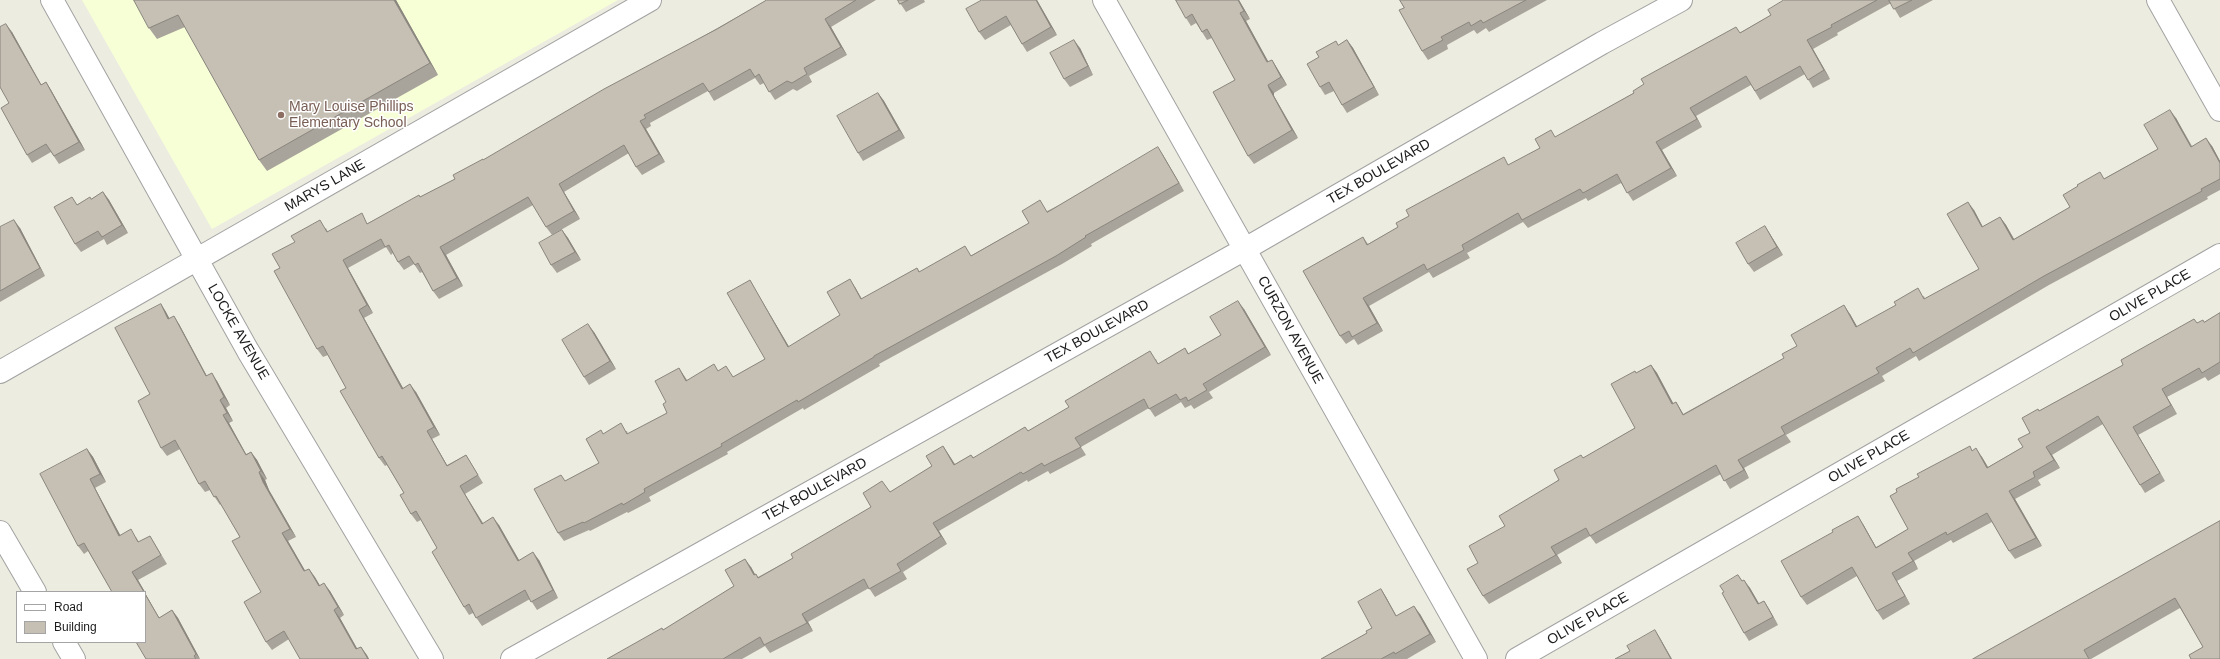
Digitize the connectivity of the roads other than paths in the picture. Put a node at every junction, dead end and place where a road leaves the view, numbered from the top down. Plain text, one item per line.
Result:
1 (52, 0) edge
2 (650, 0) edge
3 (1104, 0) edge
4 (1681, 0) edge
5 (2158, 0) edge
6 (2220, 110) edge
7 (1245, 249) junction
8 (2220, 255) edge
9 (197, 259) junction
10 (0, 372) edge
11 (0, 532) edge
12 (34, 591) edge
13 (65, 643) edge
14 (74, 659) edge
15 (432, 659) edge
16 (512, 659) edge
17 (1476, 659) edge
18 (1517, 659) edge

1 - 9 street, LOCKE AVENUE
2 - 9 street, MARYS LANE
3 - 7 street, CURZON AVENUE
4 - 7 street, TEX BOULEVARD
5 - 6 street
7 - 16 street, TEX BOULEVARD
7 - 17 street, CURZON AVENUE
8 - 18 street, OLIVE PLACE
9 - 10 street, MARYS LANE
9 - 15 street, LOCKE AVENUE
11 - 12 street
13 - 14 street

